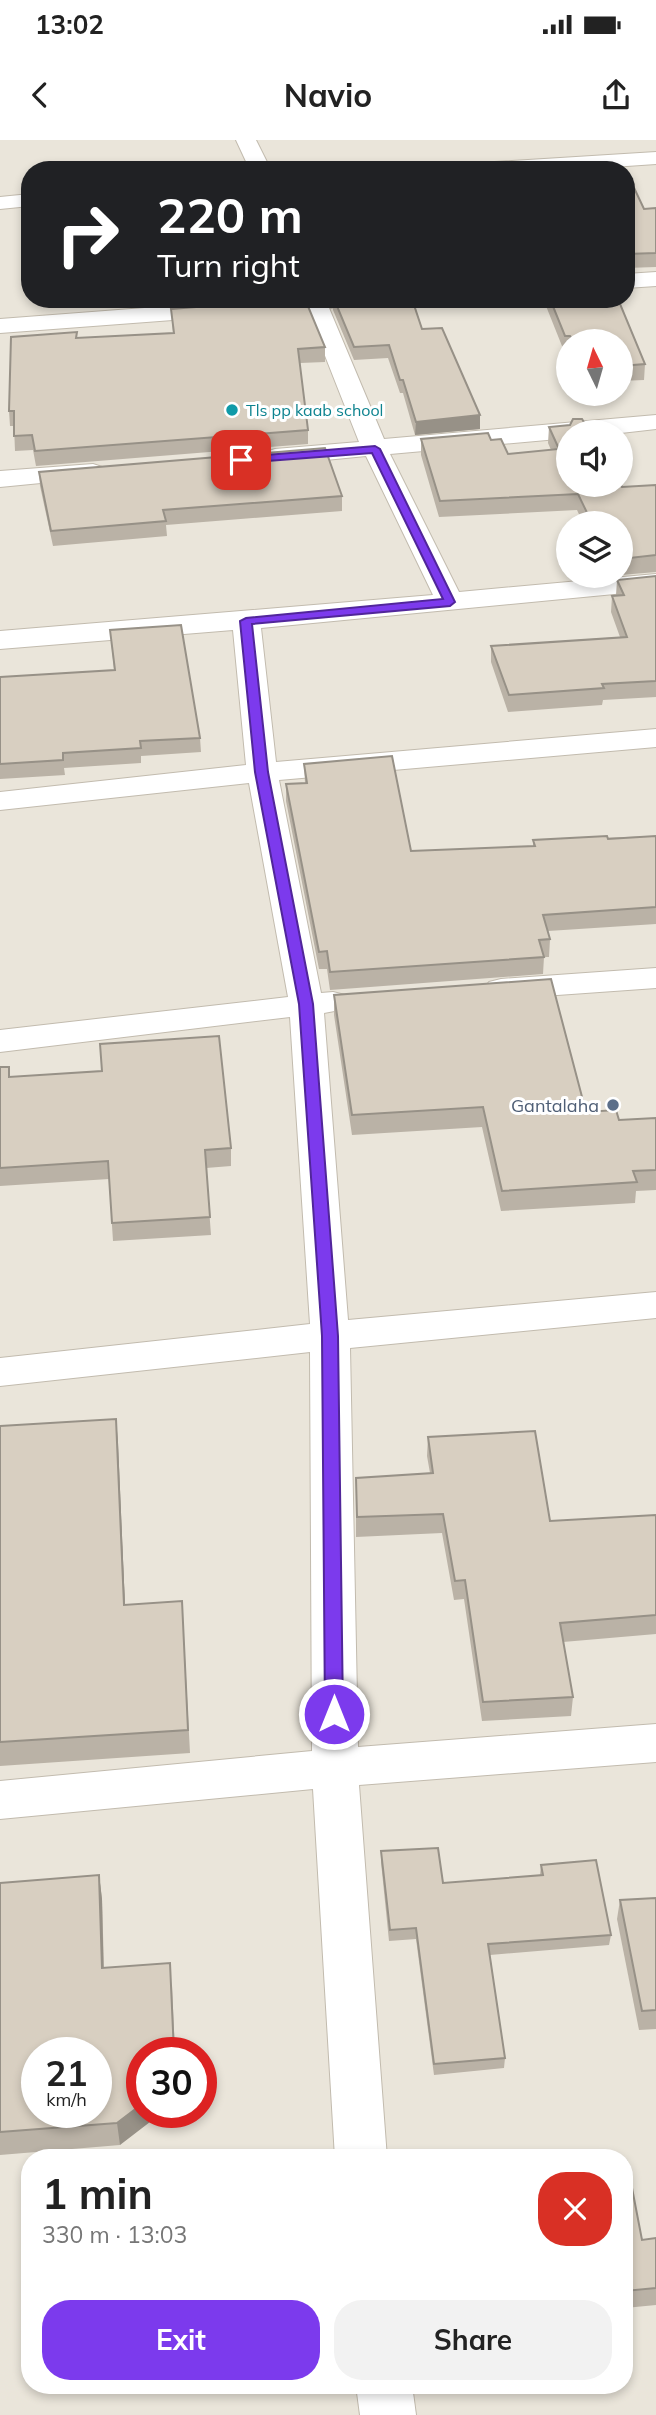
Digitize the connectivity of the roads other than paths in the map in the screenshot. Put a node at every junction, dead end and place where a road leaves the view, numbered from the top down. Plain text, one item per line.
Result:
1 (246, 140) edge
2 (656, 158) edge
3 (256, 161) edge
4 (608, 161) edge
5 (21, 201) edge
6 (0, 203) edge
7 (656, 279) edge
8 (635, 280) edge
9 (227, 308) edge
10 (318, 308) edge
11 (0, 326) edge
12 (656, 422) edge
13 (375, 449) junction
14 (250, 459) edge
15 (111, 470) edge
16 (0, 479) edge
17 (656, 582) edge
18 (450, 602) junction
19 (246, 621) junction
20 (0, 640) edge
21 (656, 738) edge
22 (261, 772) junction
23 (0, 801) edge
24 (656, 978) edge
25 (468, 992) edge
26 (360, 1000) edge
27 (306, 1004) junction
28 (0, 1041) edge
29 (656, 1305) edge
30 (330, 1336) junction
31 (0, 1372) edge
32 (656, 1743) edge
33 (335, 1768) junction
34 (0, 1800) edge
35 (360, 2149) edge
36 (385, 2394) edge
37 (388, 2415) edge

1 - 3 street
2 - 4 street
5 - 6 street
7 - 8 street
9 - 11 street
10 - 13 street
12 - 13 street
13 - 14 street
13 - 18 street
15 - 16 street
17 - 18 street
18 - 19 street
19 - 20 street
19 - 22 street
21 - 22 street
22 - 23 street
22 - 27 street
24 - 25 street
26 - 27 street
27 - 28 street
27 - 30 street
29 - 30 street
30 - 31 street
30 - 33 street
32 - 33 street
33 - 34 street
33 - 35 street
36 - 37 street

